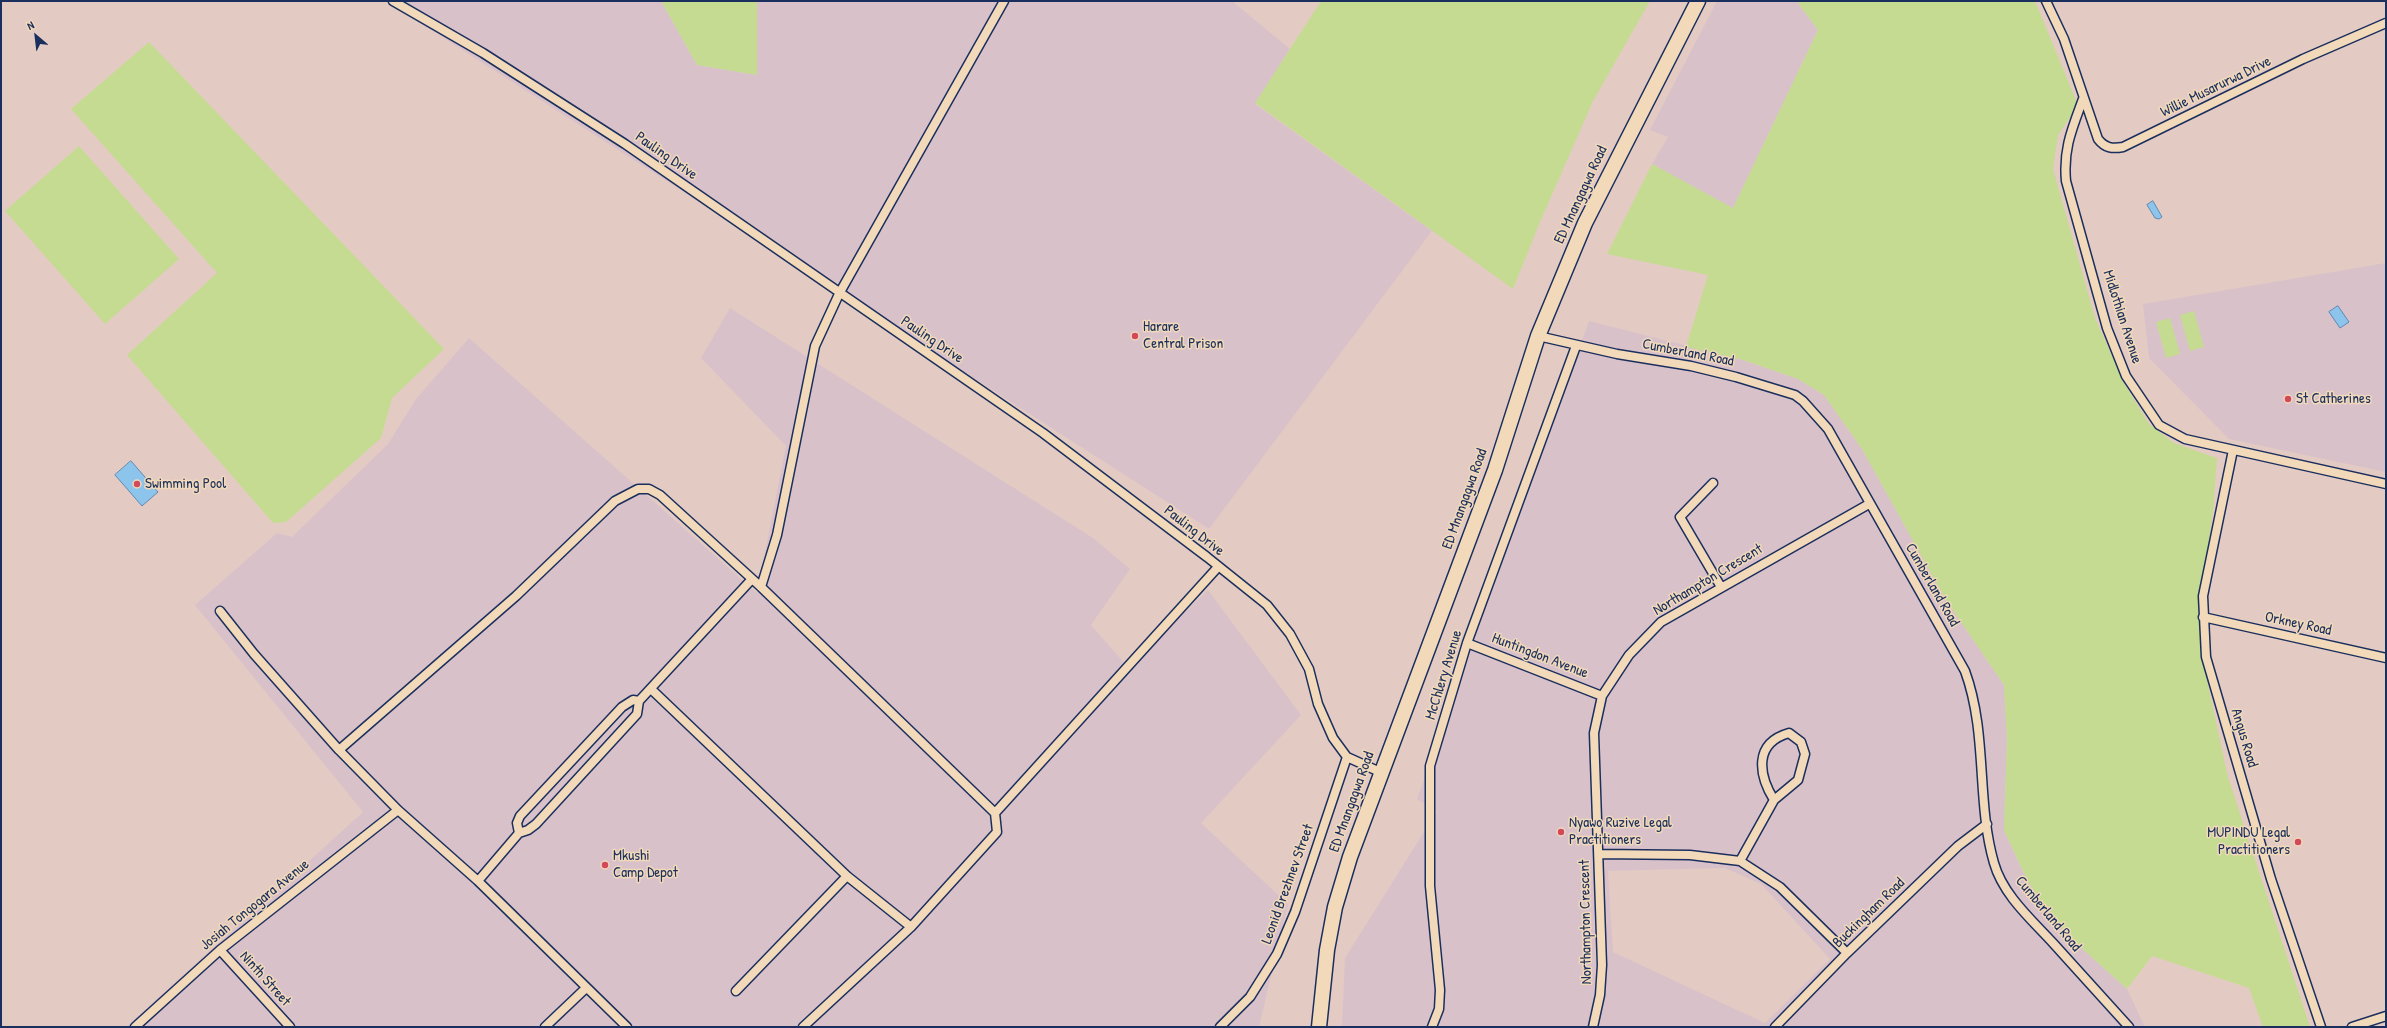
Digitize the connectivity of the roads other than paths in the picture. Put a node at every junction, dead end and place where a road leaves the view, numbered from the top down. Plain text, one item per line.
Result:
1 (393, 1) edge
2 (1004, 1) edge
3 (1698, 1) edge
4 (2046, 1) edge
5 (2386, 23) edge
6 (2083, 99) junction
7 (839, 294) junction
8 (1538, 336) junction
9 (1576, 346) junction
10 (2233, 450) junction
11 (1713, 483) dead end
12 (2386, 484) edge
13 (1869, 504) junction
14 (1218, 567) junction
15 (752, 579) junction
16 (761, 587) junction
17 (1721, 587) junction
18 (220, 611) dead end
19 (2204, 618) junction
20 (1467, 643) junction
21 (2386, 658) edge
22 (651, 689) junction
23 (1602, 696) junction
24 (639, 702) junction
25 (339, 750) junction
26 (1347, 757) junction
27 (1380, 772) junction
28 (556, 778) junction
29 (568, 787) junction
30 (1774, 800) junction
31 (398, 810) junction
32 (995, 813) junction
33 (1987, 824) junction
34 (519, 833) junction
35 (1599, 854) junction
36 (1740, 861) junction
37 (847, 876) junction
38 (478, 881) junction
39 (911, 927) junction
40 (220, 950) junction
41 (1847, 953) junction
42 (586, 988) junction
43 (736, 991) dead end
44 (2386, 1016) edge
45 (135, 1027) edge
46 (290, 1027) edge
47 (545, 1027) edge
48 (627, 1027) edge
49 (803, 1027) edge
50 (1220, 1027) edge
51 (1319, 1027) edge
52 (1432, 1027) edge
53 (1593, 1027) edge
54 (1775, 1027) edge
55 (2129, 1027) edge
56 (2321, 1027) edge
57 (2352, 1027) edge

1 - 7 street, Pauling Drive
2 - 7 street
3 - 8 highway, ED Mnangagwa Road
4 - 6 street, Willie Musarurwa Drive
5 - 6 street, Willie Musarurwa Drive
6 - 10 street, Midlothian Avenue
7 - 14 street, Pauling Drive
7 - 16 street
8 - 9 street, Cumberland Road
8 - 27 highway, ED Mnangagwa Road
9 - 13 street, Cumberland Road
9 - 20 street, McChlery Avenue
10 - 12 street, Midlothian Avenue
10 - 19 street, Angus Road
11 - 17 street
13 - 17 street, Northampton Crescent
13 - 33 street, Cumberland Road
14 - 26 street, Pauling Drive
14 - 32 street
15 - 16 street
15 - 22 street
15 - 25 street
16 - 32 street
17 - 23 street, Northampton Crescent
18 - 25 street
19 - 21 street, Orkney Road
19 - 56 street, Angus Road
20 - 23 street, Huntingdon Avenue
20 - 52 street, McChlery Avenue
22 - 24 street
22 - 37 street
23 - 35 street, Northampton Crescent
24 - 28 street
24 - 29 street
25 - 31 street
26 - 27 street, Pauling Drive
26 - 50 street, Leonid Brezhnev Street
27 - 51 highway, ED Mnangagwa Road
28 - 29 street
28 - 34 street
29 - 34 street
30 - 30 street
30 - 36 street
31 - 38 street
31 - 40 street, Josiah Tongogara Avenue
32 - 39 street
33 - 41 street, Buckingham Road
33 - 55 street, Cumberland Road
34 - 38 street
35 - 36 street
35 - 53 street, Northampton Crescent
36 - 41 street
37 - 39 street
37 - 43 street
38 - 42 street
39 - 49 street
40 - 45 street, Josiah Tongogara Avenue
40 - 46 street, Ninth Street
41 - 54 street, Buckingham Road
42 - 47 street
42 - 48 street
44 - 57 street

